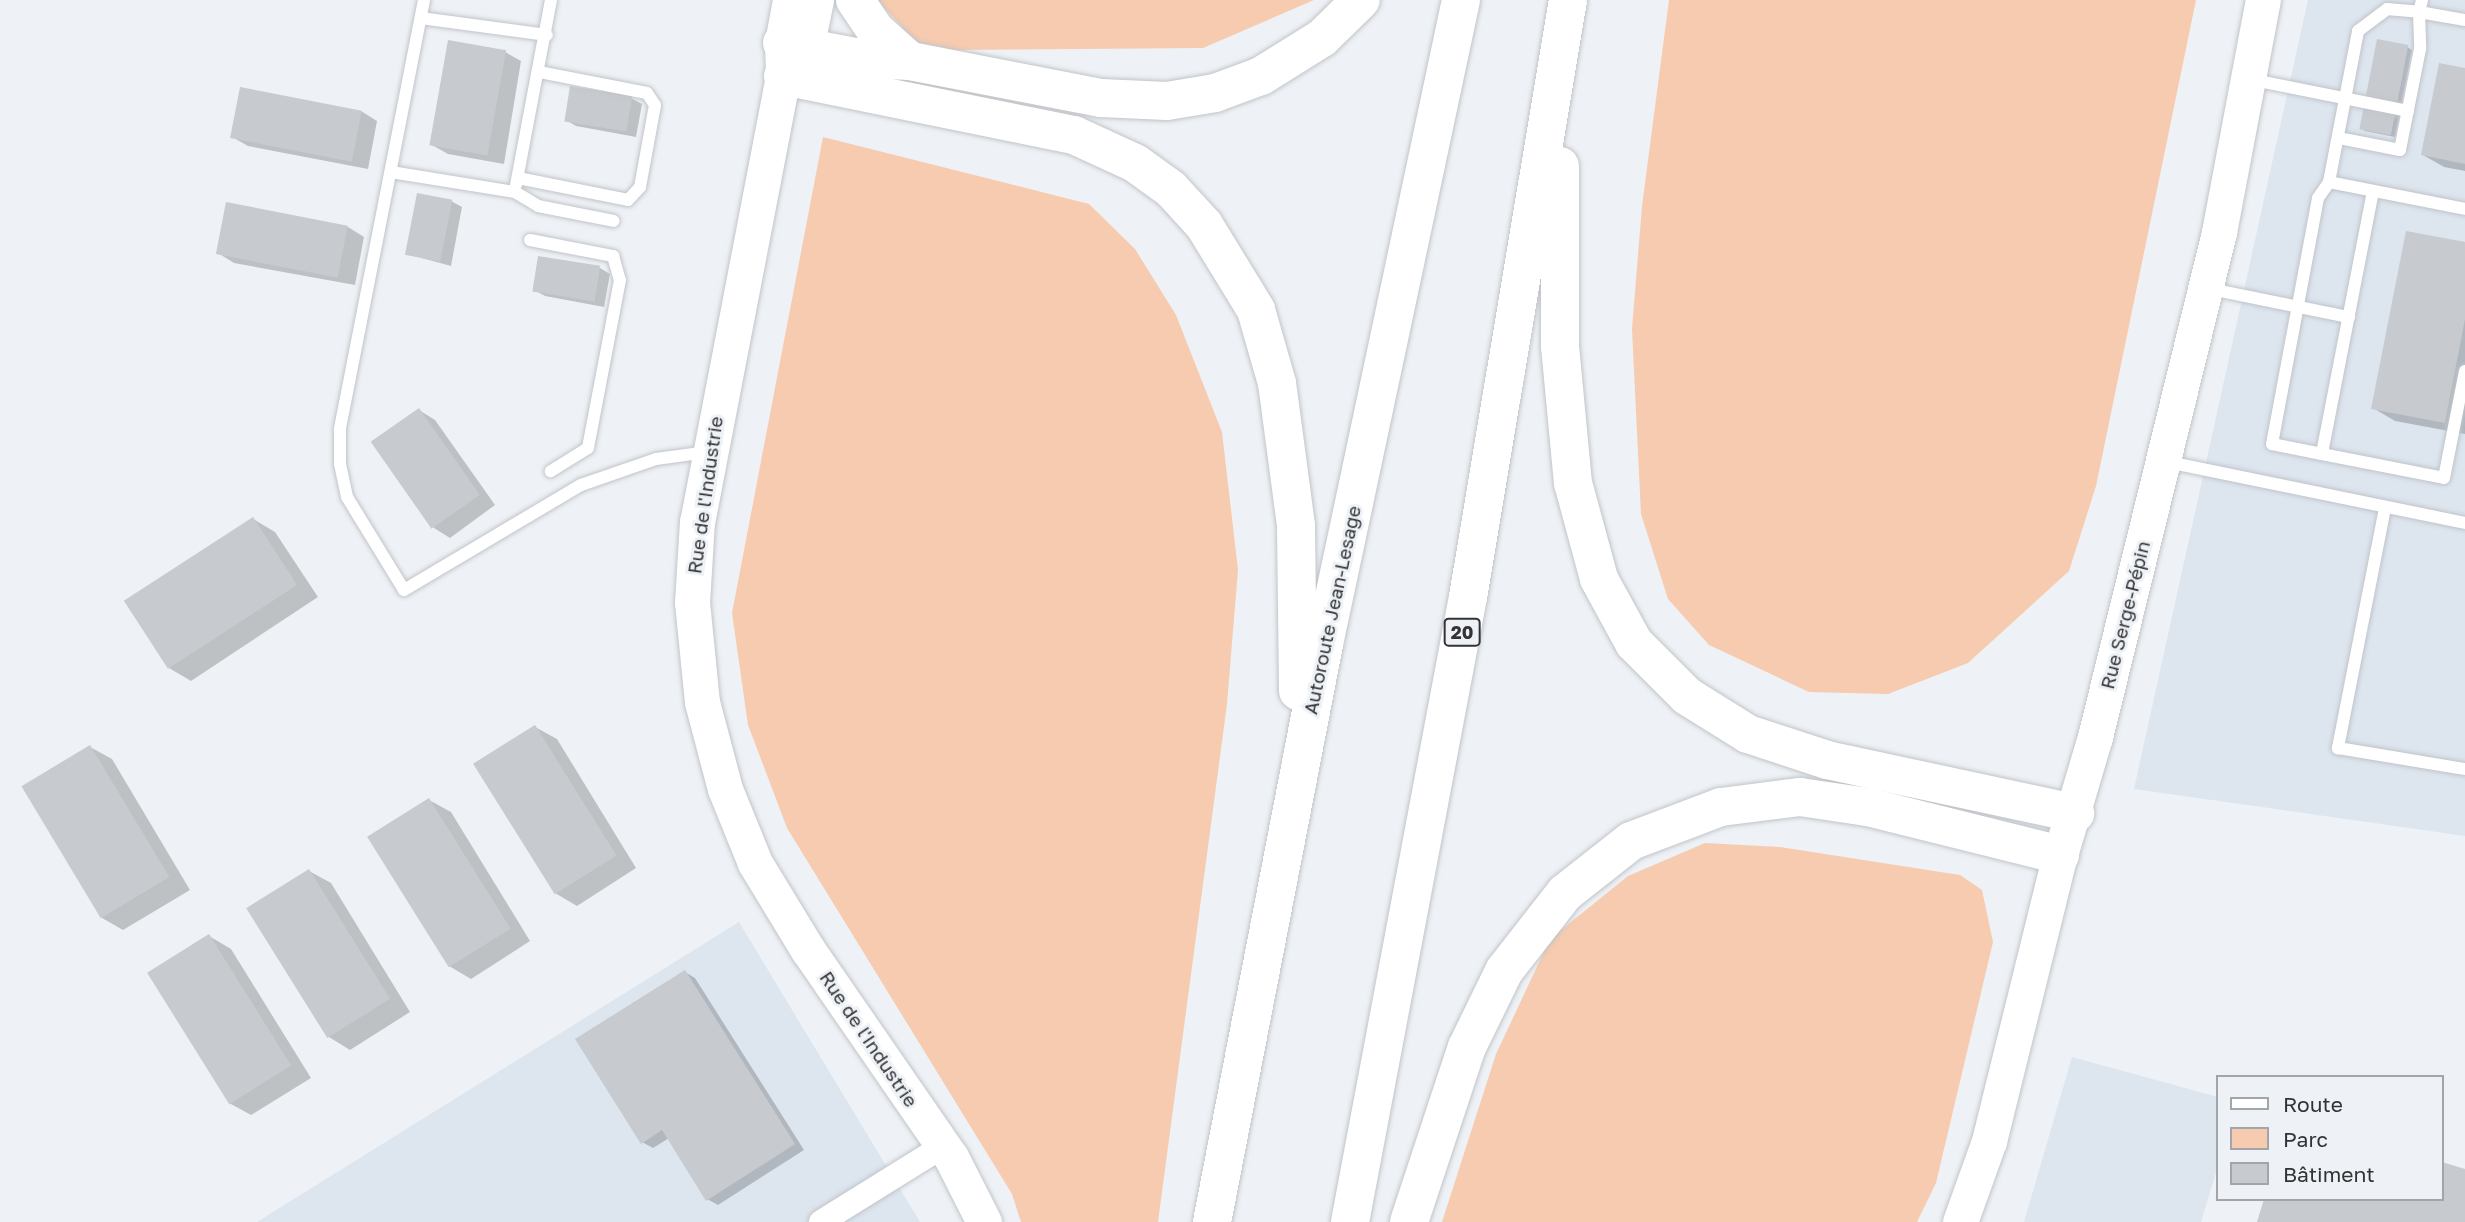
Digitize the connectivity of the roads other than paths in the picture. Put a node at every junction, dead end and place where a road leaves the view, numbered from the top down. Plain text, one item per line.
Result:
1 (424, 0) edge
2 (551, 0) edge
3 (790, 0) edge
4 (816, 0) edge
5 (855, 0) edge
6 (1361, 0) edge
7 (1461, 0) edge
8 (1568, 0) edge
9 (2263, 0) edge
10 (2420, 6) edge
11 (421, 18) junction
12 (2465, 20) edge
13 (547, 35) junction
14 (1562, 39) junction
15 (791, 56) junction
16 (911, 61) junction
17 (540, 72) junction
18 (2248, 79) junction
19 (2345, 98) junction
20 (2408, 110) junction
21 (2337, 138) junction
22 (391, 172) junction
23 (518, 178) junction
24 (2329, 182) junction
25 (2373, 191) junction
26 (515, 192) junction
27 (2465, 209) edge
28 (614, 221) dead end
29 (530, 240) dead end
30 (2206, 288) junction
31 (2297, 307) junction
32 (2349, 317) junction
33 (2465, 372) edge
34 (708, 452) junction
35 (2322, 454) junction
36 (2163, 461) junction
37 (551, 471) dead end
38 (2385, 508) junction
39 (2465, 523) edge
40 (2465, 769) edge
41 (1299, 772) junction
42 (2076, 813) junction
43 (2060, 855) junction
44 (943, 1146) junction
45 (821, 1222) edge
46 (984, 1222) edge
47 (1212, 1222) edge
48 (1350, 1222) edge
49 (1409, 1222) edge
50 (1960, 1222) edge

1 - 11 lane
2 - 13 lane
3 - 15 street, Rue de l'Industrie
4 - 15 street, Rue de l'Industrie
5 - 16 highway
6 - 16 highway
7 - 41 highway, Autoroute Jean-Lesage
8 - 14 highway, 20
9 - 18 street, Rue Serge-Pépin
10 - 12 lane
10 - 19 lane
10 - 20 lane
11 - 13 lane
11 - 22 lane
13 - 17 lane
14 - 42 highway
14 - 48 highway, 20
15 - 16 highway
15 - 34 street, Rue de l'Industrie
15 - 41 highway
17 - 23 lane
17 - 23 lane
18 - 19 lane
18 - 30 street, Rue Serge-Pépin
19 - 20 lane
19 - 21 lane
20 - 21 lane
21 - 24 lane
22 - 26 lane
22 - 34 lane
23 - 26 lane
24 - 25 lane
24 - 31 lane
25 - 27 lane
25 - 32 lane
26 - 28 lane
29 - 37 lane
30 - 31 lane
30 - 36 street, Rue Serge-Pépin
31 - 32 lane
31 - 35 lane
32 - 35 lane
33 - 35 lane
34 - 44 street, Rue de l'Industrie
36 - 38 lane
36 - 42 street, Rue Serge-Pépin
38 - 39 lane
38 - 40 lane
41 - 47 highway, Autoroute Jean-Lesage
42 - 43 street, Rue Serge-Pépin
43 - 49 highway
43 - 50 street, Rue Serge-Pépin
44 - 45 street
44 - 46 street, Rue de l'Industrie

